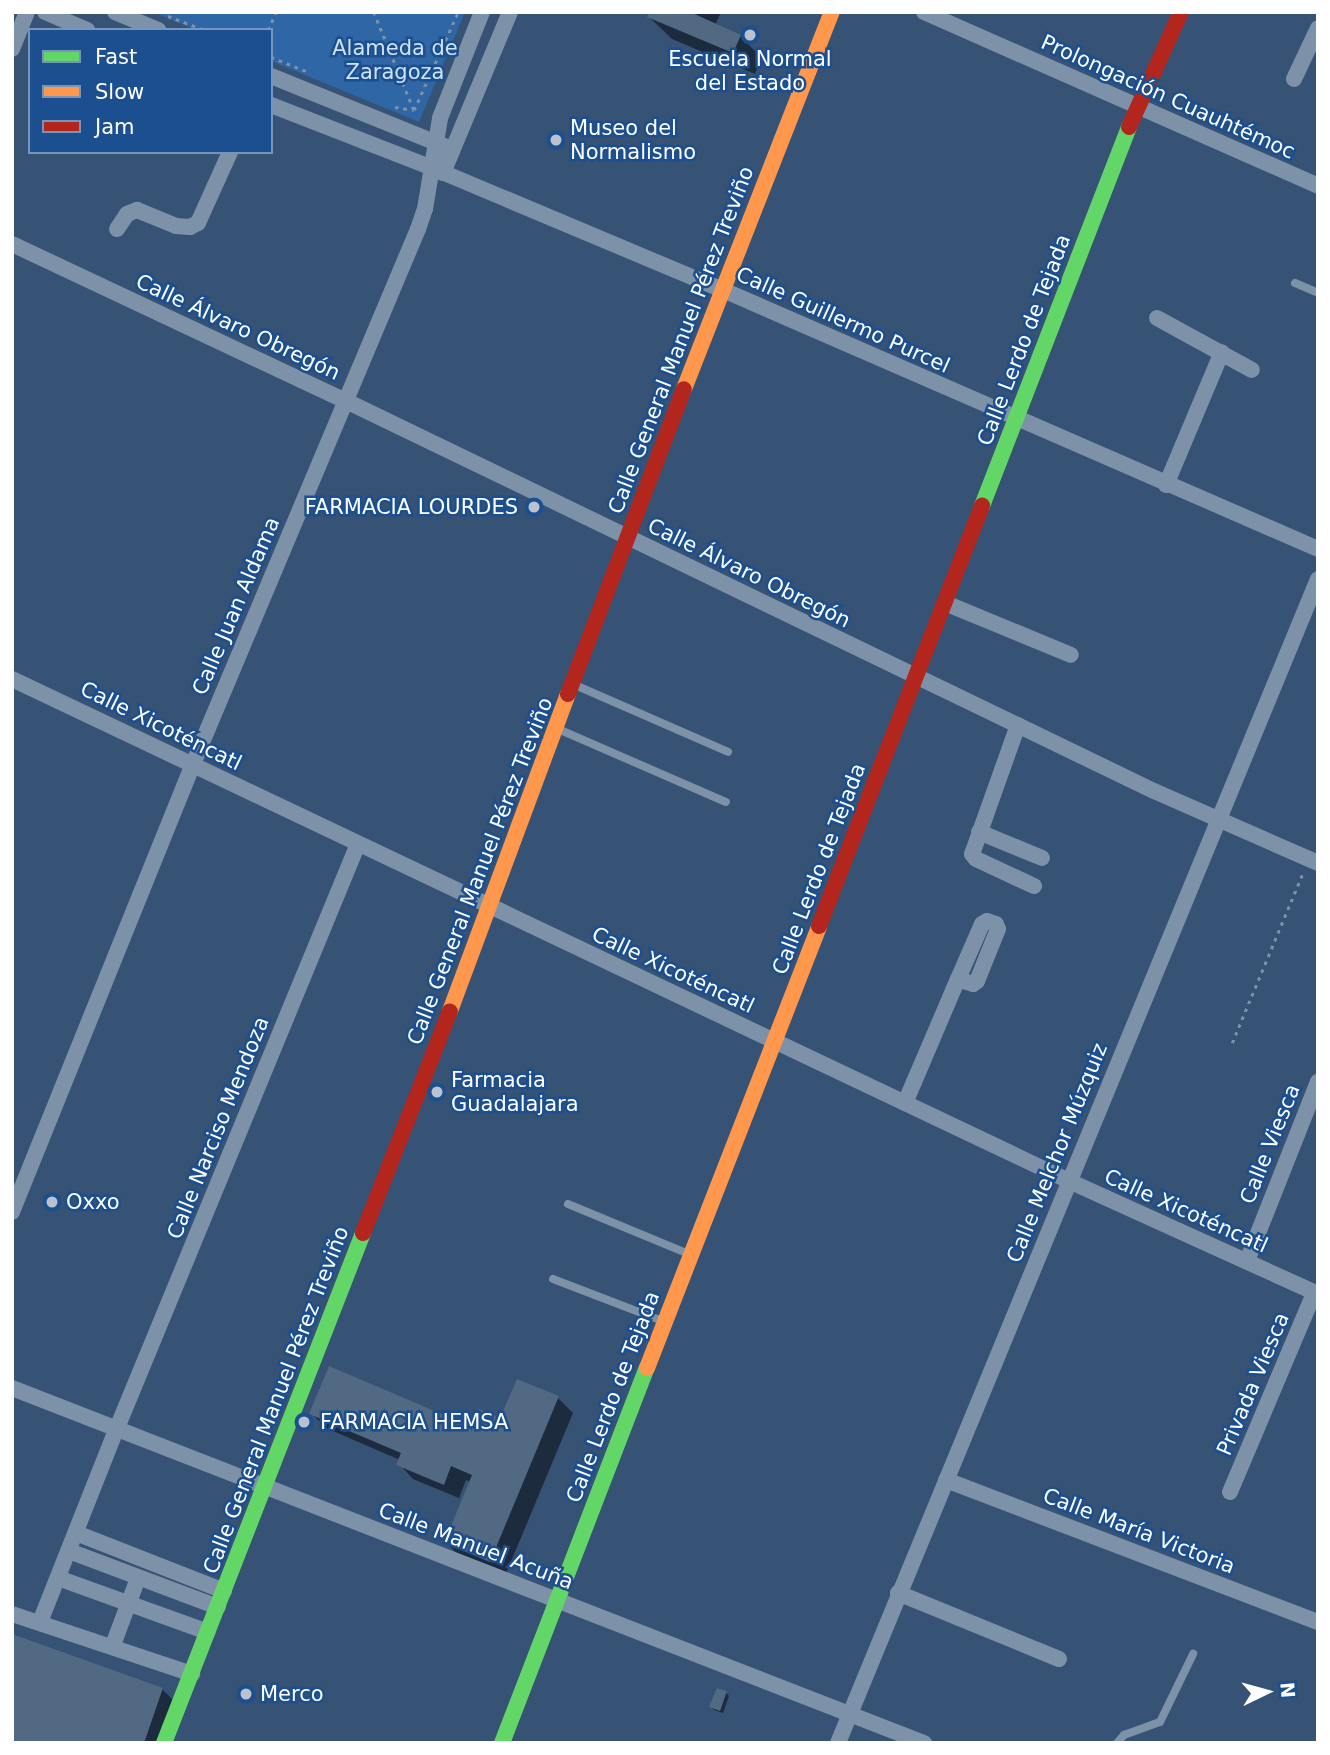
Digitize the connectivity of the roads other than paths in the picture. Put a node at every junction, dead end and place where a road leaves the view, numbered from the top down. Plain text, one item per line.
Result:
1 (27, 12) edge
2 (45, 12) edge
3 (115, 12) edge
4 (482, 12) edge
5 (510, 12) edge
6 (832, 12) edge
7 (924, 12) edge
8 (1181, 12) edge
9 (82, 28) edge
10 (153, 28) edge
11 (1318, 28) edge
12 (12, 49) edge
13 (273, 77) edge
14 (1294, 79) dead end
15 (273, 106) edge
16 (1137, 107) junction
17 (435, 142) junction
18 (452, 149) junction
19 (229, 154) edge
20 (436, 170) junction
21 (1318, 186) edge
22 (117, 229) dead end
23 (12, 244) edge
24 (1295, 283) dead end
25 (723, 290) junction
26 (1318, 293) edge
27 (1157, 318) dead end
28 (1222, 352) junction
29 (1252, 370) dead end
30 (344, 400) junction
31 (1017, 418) junction
32 (1166, 485) junction
33 (626, 537) junction
34 (1318, 549) edge
35 (1318, 579) edge
36 (945, 603) junction
37 (1071, 655) dead end
38 (916, 677) junction
39 (12, 679) edge
40 (572, 684) junction
41 (1018, 725) junction
42 (556, 727) junction
43 (728, 752) dead end
44 (193, 764) junction
45 (726, 802) dead end
46 (1217, 819) junction
47 (979, 832) junction
48 (358, 844) junction
49 (1042, 858) dead end
50 (1313, 861) edge
51 (1034, 886) dead end
52 (491, 908) junction
53 (958, 979) dead end
54 (775, 1040) junction
55 (1318, 1082) edge
56 (905, 1102) junction
57 (1069, 1181) junction
58 (568, 1204) dead end
59 (14, 1206) edge
60 (691, 1255) junction
61 (1247, 1261) junction
62 (553, 1279) dead end
63 (1316, 1293) edge
64 (665, 1322) junction
65 (12, 1388) edge
66 (117, 1428) junction
67 (946, 1480) junction
68 (265, 1486) junction
69 (1230, 1492) dead end
70 (76, 1533) junction
71 (69, 1551) junction
72 (58, 1578) junction
73 (138, 1578) junction
74 (225, 1591) junction
75 (898, 1593) junction
76 (558, 1600) junction
77 (128, 1604) junction
78 (218, 1607) junction
79 (12, 1614) edge
80 (40, 1622) junction
81 (1318, 1622) edge
82 (208, 1632) junction
83 (113, 1645) junction
84 (1194, 1654) dead end
85 (1059, 1659) dead end
86 (192, 1674) junction
87 (849, 1714) junction
88 (164, 1743) edge
89 (502, 1743) edge
90 (838, 1743) edge
91 (924, 1743) edge
92 (1117, 1743) edge

1 - 12 street
2 - 9 street
3 - 10 street
4 - 17 street, Calle Juan Aldama
5 - 18 street, Calle Juan Aldama
6 - 25 street, Calle General Manuel Pérez Treviño
7 - 16 street, Prolongación Cuauhtémoc
8 - 16 street, Calle Lerdo de Tejada
11 - 14 street
13 - 17 street
15 - 20 street, Calle Guillermo Purcel
16 - 21 street, Prolongación Cuauhtémoc
16 - 31 street, Calle Lerdo de Tejada
17 - 18 street
17 - 20 street, Calle Juan Aldama
18 - 20 street, Calle Juan Aldama
19 - 22 street
20 - 25 street, Calle Guillermo Purcel
20 - 30 street, Calle Juan Aldama
23 - 30 street, Calle Álvaro Obregón
24 - 26 lane
25 - 31 street, Calle Guillermo Purcel
25 - 33 street, Calle General Manuel Pérez Treviño
27 - 28 street
28 - 29 street
28 - 32 street
30 - 33 street, Calle Álvaro Obregón
30 - 44 street, Calle Juan Aldama
31 - 32 street, Calle Guillermo Purcel
31 - 36 street, Calle Lerdo de Tejada
32 - 34 street, Calle Guillermo Purcel
33 - 38 street, Calle Álvaro Obregón
33 - 40 street, Calle General Manuel Pérez Treviño
35 - 46 street, Calle Melchor Múzquiz
36 - 37 street
36 - 38 street, Calle Lerdo de Tejada
38 - 41 street, Calle Álvaro Obregón
38 - 54 street, Calle Lerdo de Tejada
39 - 44 street, Calle Xicoténcatl
40 - 42 street, Calle General Manuel Pérez Treviño
40 - 43 lane
41 - 46 street, Calle Álvaro Obregón
41 - 47 street
42 - 45 lane
42 - 52 street, Calle General Manuel Pérez Treviño
44 - 48 street, Calle Xicoténcatl
44 - 59 street, Calle Juan Aldama
46 - 50 street, Calle Álvaro Obregón
46 - 57 street, Calle Melchor Múzquiz
47 - 49 street
47 - 51 street
48 - 52 street, Calle Xicoténcatl
48 - 66 street, Calle Narciso Mendoza
52 - 54 street, Calle Xicoténcatl
52 - 68 street, Calle General Manuel Pérez Treviño
53 - 56 street
54 - 56 street, Calle Xicoténcatl
54 - 60 street, Calle Lerdo de Tejada
55 - 61 street, Calle Viesca
56 - 57 street, Calle Xicoténcatl
57 - 61 street, Calle Xicoténcatl
57 - 67 street, Calle Melchor Múzquiz
58 - 60 lane
60 - 64 street, Calle Lerdo de Tejada
61 - 63 street, Calle Xicoténcatl
62 - 64 lane
63 - 69 street, Privada Viesca
64 - 76 street, Calle Lerdo de Tejada
65 - 66 street, Calle Manuel Acuña
66 - 68 street, Calle Manuel Acuña
66 - 70 street, Calle Narciso Mendoza
67 - 75 street, Calle Melchor Múzquiz
67 - 81 street, Calle María Victoria
68 - 74 street, Calle General Manuel Pérez Treviño
68 - 76 street, Calle Manuel Acuña
70 - 71 street, Calle Narciso Mendoza
70 - 74 street
71 - 72 street, Calle Narciso Mendoza
71 - 73 street
72 - 77 street
72 - 80 street, Calle Narciso Mendoza
73 - 77 street
73 - 78 street
74 - 78 street, Calle General Manuel Pérez Treviño
75 - 85 street
75 - 87 street, Calle Melchor Múzquiz
76 - 87 street, Calle Manuel Acuña
76 - 89 street, Calle Lerdo de Tejada
77 - 82 street
77 - 83 street
78 - 82 street, Calle General Manuel Pérez Treviño
79 - 80 street
80 - 83 street
82 - 86 street, Calle General Manuel Pérez Treviño
83 - 86 street
84 - 92 lane
86 - 88 street, Calle General Manuel Pérez Treviño
87 - 90 street, Calle Melchor Múzquiz
87 - 91 street, Calle Manuel Acuña

